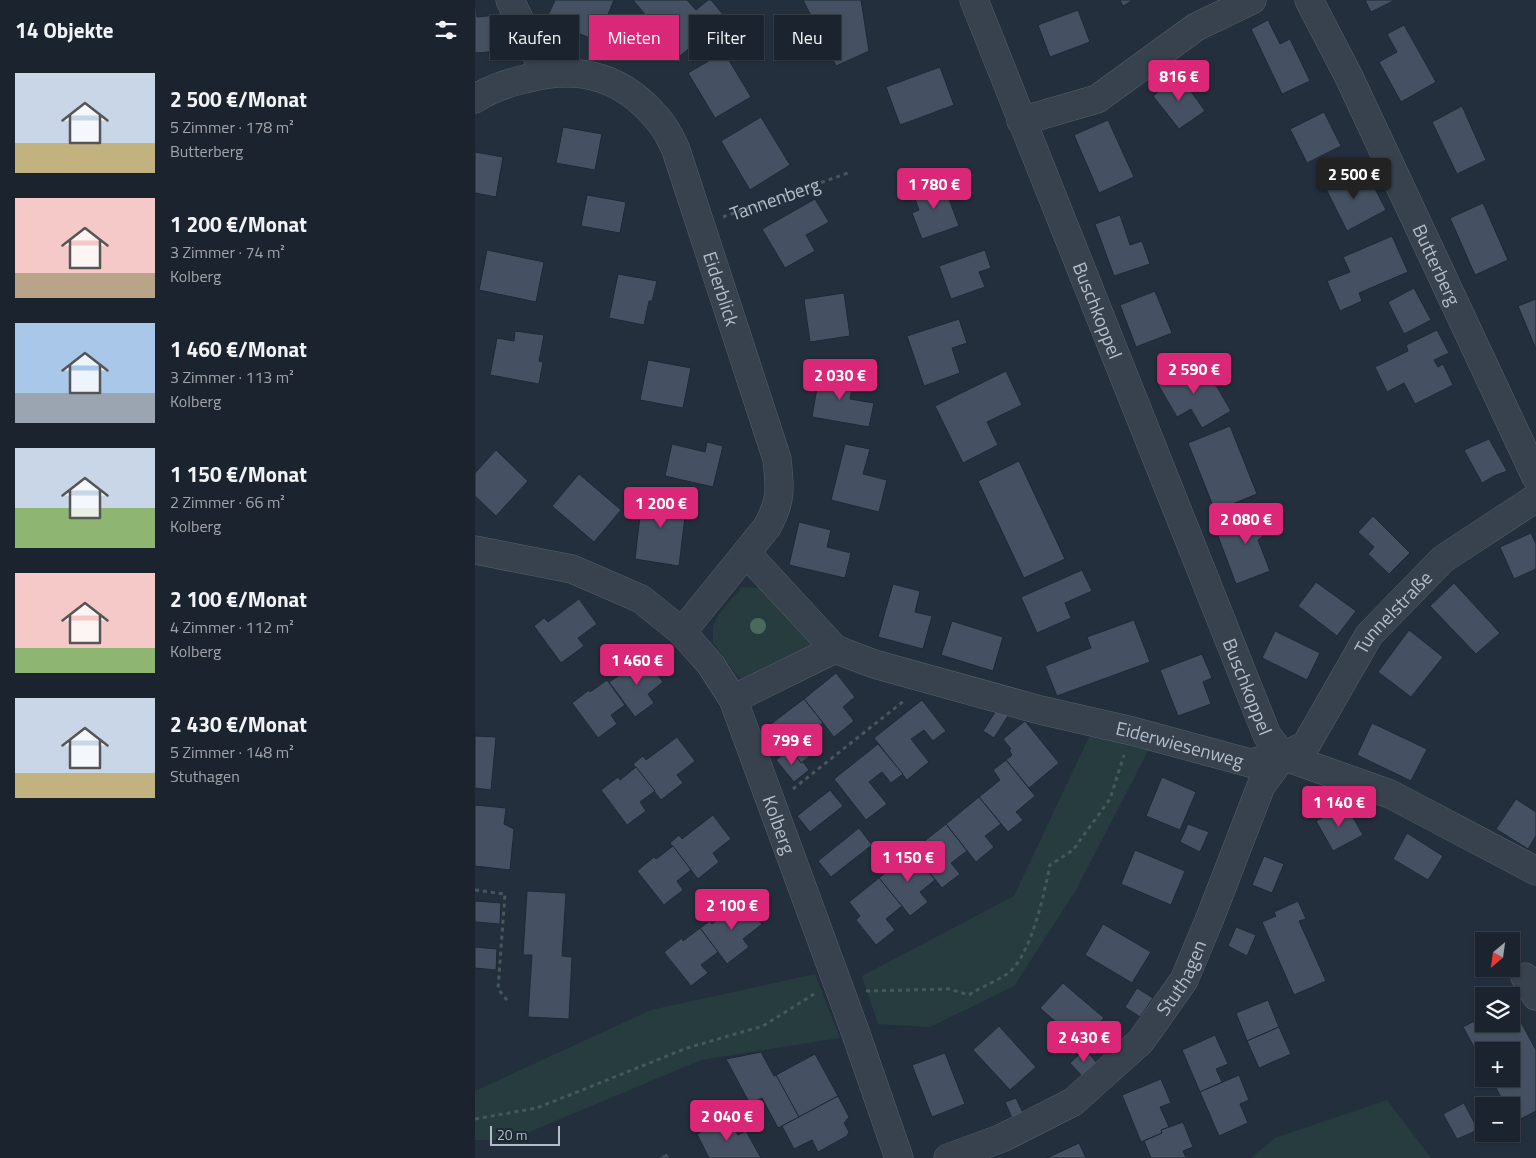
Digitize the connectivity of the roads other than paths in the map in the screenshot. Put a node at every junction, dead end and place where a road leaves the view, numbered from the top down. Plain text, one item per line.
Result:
1 (510, 0) edge
2 (973, 0) edge
3 (1253, 0) edge
4 (1309, 0) edge
5 (543, 74) junction
6 (475, 99) edge
7 (1021, 121) junction
8 (1536, 477) edge
9 (1536, 498) edge
10 (475, 550) edge
11 (747, 554) junction
12 (683, 632) junction
13 (835, 649) junction
14 (733, 700) junction
15 (1283, 756) junction
16 (1536, 871) edge
17 (899, 1158) edge
18 (948, 1158) edge

1 - 5 street
2 - 7 street, Buschkoppel
3 - 7 street
4 - 8 street, Butterberg
5 - 6 street, Eiderblick
5 - 11 street, Eiderblick
7 - 15 street, Buschkoppel
9 - 15 street, Tunnelstraße
10 - 12 street, Kolberg
11 - 12 street, Eiderblick
11 - 13 street
12 - 14 street, Kolberg
13 - 14 street
13 - 15 street, Eiderwiesenweg
14 - 17 street, Kolberg
15 - 16 street
15 - 18 street, Stuthagen

